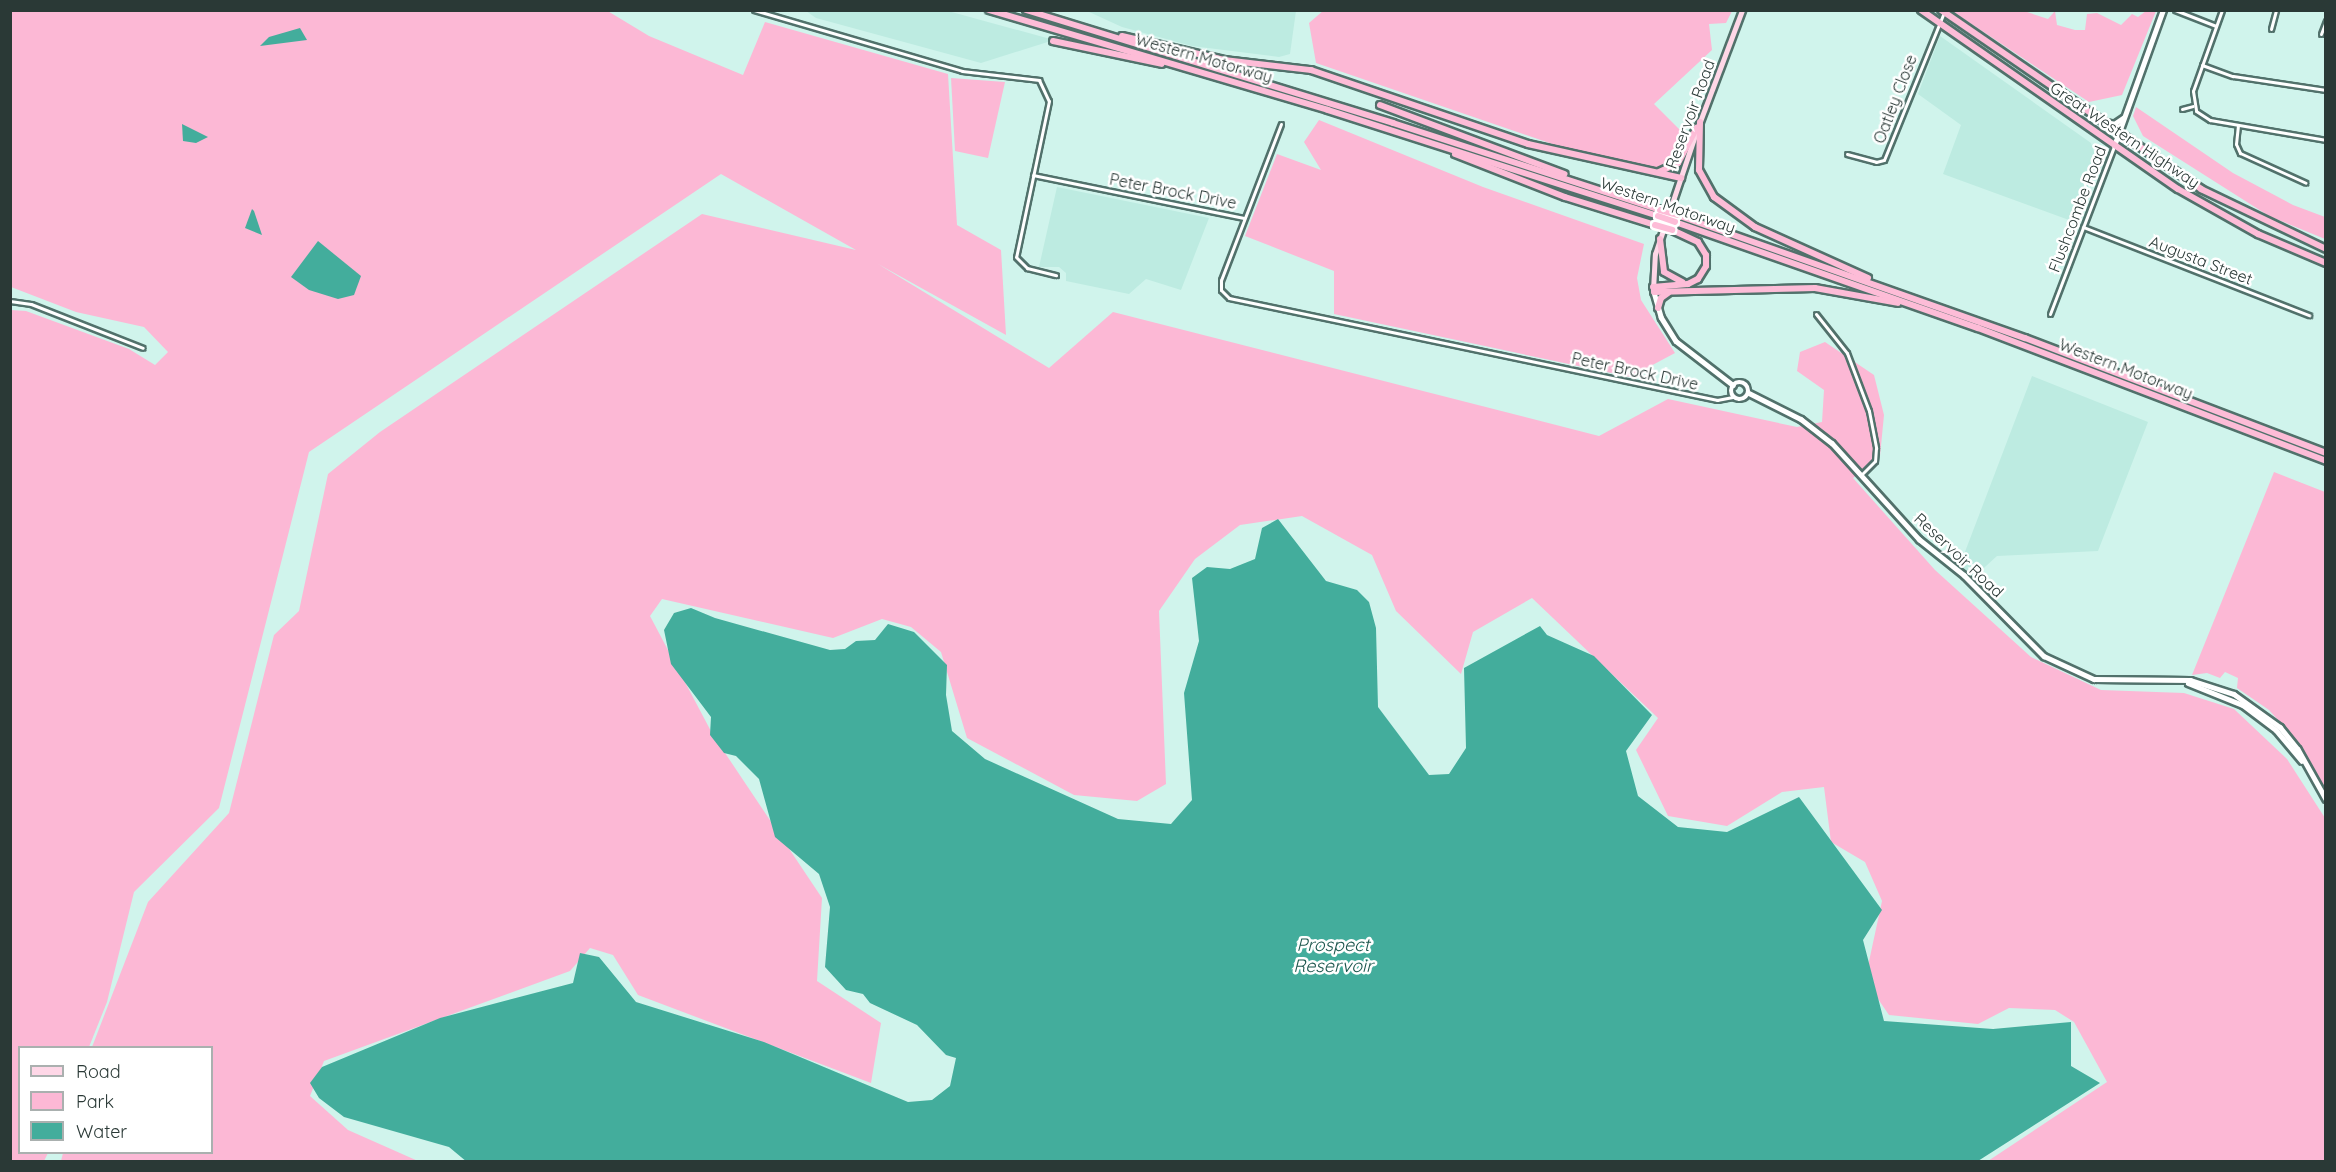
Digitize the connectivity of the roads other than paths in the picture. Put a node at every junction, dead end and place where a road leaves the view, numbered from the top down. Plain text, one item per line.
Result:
1 (754, 10) edge
2 (989, 10) edge
3 (1026, 10) edge
4 (1744, 10) edge
5 (1921, 10) edge
6 (2163, 10) edge
7 (2175, 10) edge
8 (2222, 10) edge
9 (2276, 10) edge
10 (1943, 11) edge
11 (2325, 21) edge
12 (1937, 22) junction
13 (2216, 26) junction
14 (1089, 30) junction
15 (2271, 30) dead end
16 (2321, 34) dead end
17 (1053, 41) dead end
18 (2202, 65) junction
19 (1184, 67) junction
20 (2325, 90) edge
21 (1380, 105) dead end
22 (2193, 106) junction
23 (2182, 110) dead end
24 (2125, 117) junction
25 (2098, 120) junction
26 (1700, 122) junction
27 (1281, 124) dead end
28 (2238, 125) junction
29 (2118, 134) junction
30 (1414, 137) junction
31 (2325, 140) edge
32 (2114, 146) junction
33 (1846, 154) dead end
34 (1648, 172) junction
35 (1033, 175) junction
36 (1681, 178) junction
37 (2306, 183) dead end
38 (1597, 188) junction
39 (1659, 213) junction
40 (1244, 218) junction
41 (1676, 218) junction
42 (2083, 227) junction
43 (1660, 239) junction
44 (2325, 249) edge
45 (2325, 263) edge
46 (1056, 275) dead end
47 (1695, 281) junction
48 (1653, 290) junction
49 (1671, 292) junction
50 (1906, 295) junction
51 (10, 301) edge
52 (1913, 305) junction
53 (1658, 308) junction
54 (1816, 314) dead end
55 (2050, 314) dead end
56 (2309, 315) dead end
57 (142, 348) dead end
58 (1733, 385) junction
59 (1749, 393) junction
60 (1733, 397) junction
61 (2325, 453) edge
62 (2325, 461) edge
63 (1862, 474) junction
64 (2325, 799) edge

1 - 35 street
2 - 19 highway, Western Motorway
3 - 14 highway, Western Motorway
4 - 26 main road, Reservoir Road
5 - 12 highway, Great Western Highway
6 - 24 street, Flushcombe Road
7 - 13 street
8 - 13 street
9 - 15 street
10 - 12 street, Oatley Close
10 - 25 highway, Great Western Highway
11 - 16 street
12 - 32 highway, Great Western Highway
12 - 33 street, Oatley Close
13 - 18 street
14 - 34 highway
14 - 38 highway, Western Motorway
17 - 19 highway
18 - 20 street
18 - 22 street
19 - 30 highway, Western Motorway
21 - 38 highway
22 - 23 street
22 - 28 street
24 - 25 street
24 - 29 street, Flushcombe Road
25 - 29 highway, Great Western Highway
26 - 34 highway
26 - 36 main road, Reservoir Road
26 - 50 highway
27 - 40 street
28 - 31 street
28 - 37 street
29 - 32 street, Flushcombe Road
29 - 44 highway, Great Western Highway
30 - 39 highway, Western Motorway
30 - 47 highway, bridge
32 - 42 street, Flushcombe Road
32 - 45 highway, Great Western Highway
34 - 36 highway
35 - 40 street, Peter Brock Drive
35 - 46 street
36 - 43 main road, Reservoir Road
38 - 39 highway, Western Motorway
39 - 41 highway, Western Motorway, bridge
40 - 60 street, Peter Brock Drive
41 - 50 highway, Western Motorway
41 - 52 highway, Western Motorway
42 - 55 street, Flushcombe Road
42 - 56 street, Augusta Street
43 - 47 highway
43 - 48 main road, Reservoir Road
47 - 48 highway
48 - 49 highway
48 - 53 street, Reservoir Road
49 - 52 highway
49 - 53 highway
50 - 61 highway, Western Motorway
51 - 57 street
52 - 62 highway, Western Motorway
53 - 58 street, Reservoir Road
54 - 63 street
58 - 59 street, Reservoir Road
58 - 60 street
59 - 60 street
59 - 63 street, Reservoir Road
63 - 64 street, Reservoir Road

